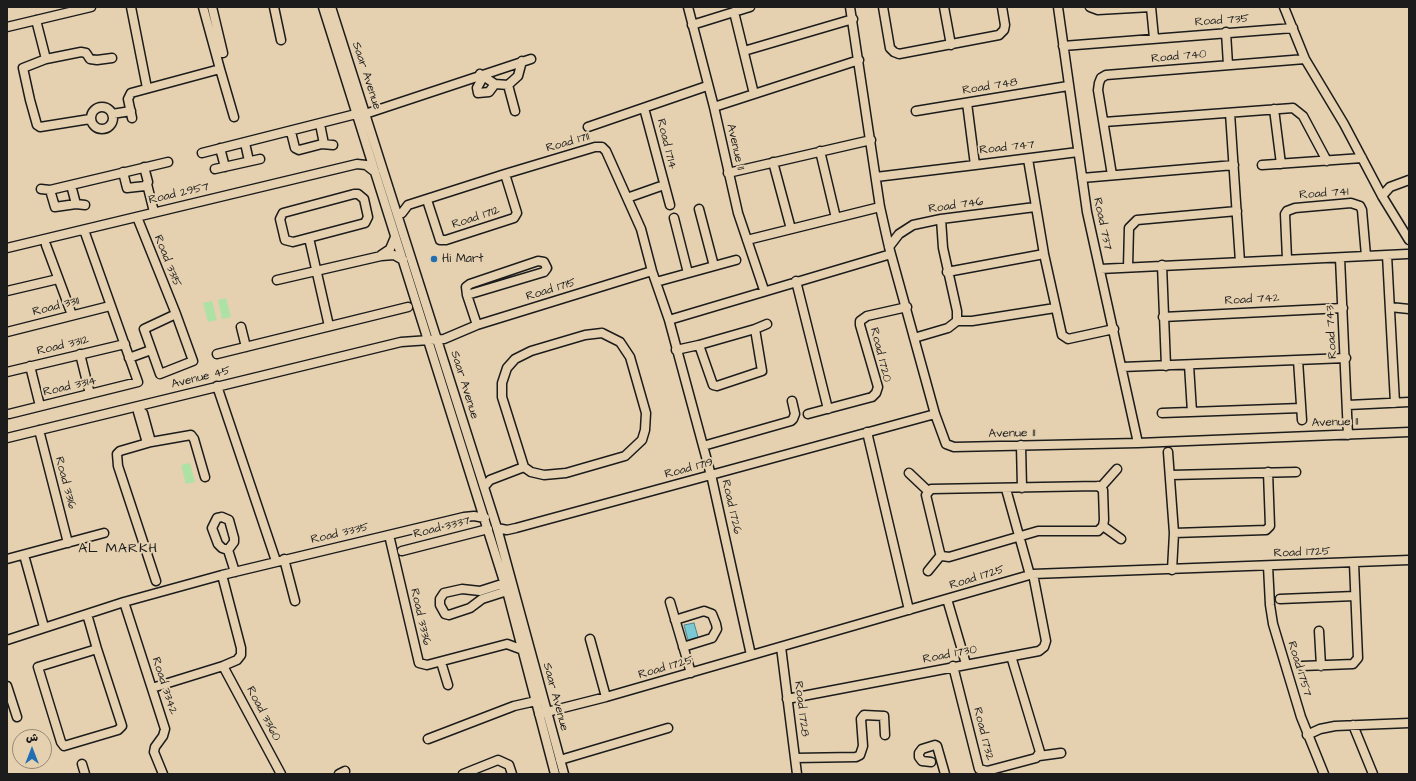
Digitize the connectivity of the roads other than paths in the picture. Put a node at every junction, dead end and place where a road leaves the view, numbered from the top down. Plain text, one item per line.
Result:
1 (91, 7) edge
2 (131, 7) edge
3 (203, 7) edge
4 (212, 7) edge
5 (274, 7) edge
6 (323, 7) edge
7 (331, 7) edge
8 (688, 7) edge
9 (750, 7) edge
10 (850, 7) edge
11 (883, 7) edge
12 (944, 7) edge
13 (1002, 7) edge
14 (1058, 7) edge
15 (1090, 7) edge
16 (1151, 7) edge
17 (1284, 7) edge
18 (734, 12) junction
19 (853, 19) junction
20 (36, 20) junction
21 (692, 25) junction
22 (7, 28) edge
23 (1293, 28) junction
24 (1226, 32) junction
25 (1154, 38) junction
26 (281, 40) dead end
27 (951, 45) junction
28 (1063, 46) junction
29 (744, 51) junction
30 (222, 53) dead end
31 (112, 58) dead end
32 (1305, 58) junction
33 (46, 59) junction
34 (859, 60) junction
35 (1228, 65) junction
36 (220, 69) junction
37 (481, 76) junction
38 (494, 84) junction
39 (508, 85) junction
40 (707, 86) junction
41 (1068, 86) junction
42 (147, 88) junction
43 (754, 94) junction
44 (967, 103) junction
45 (714, 107) junction
46 (644, 108) junction
47 (1274, 109) junction
48 (515, 111) dead end
49 (916, 111) dead end
50 (1230, 113) junction
51 (112, 114) junction
52 (356, 114) junction
53 (365, 114) junction
54 (234, 117) dead end
55 (90, 119) junction
56 (1104, 122) junction
57 (320, 124) junction
58 (588, 127) dead end
59 (291, 132) junction
60 (871, 140) junction
61 (245, 143) junction
62 (367, 146) junction
63 (220, 148) junction
64 (820, 151) junction
65 (1078, 152) junction
66 (202, 153) dead end
67 (1362, 158) junction
68 (260, 159) dead end
69 (1028, 159) junction
70 (248, 161) junction
71 (1327, 161) junction
72 (168, 162) dead end
73 (773, 162) junction
74 (357, 164) junction
75 (1282, 164) junction
76 (975, 165) junction
77 (1234, 165) junction
78 (1262, 165) dead end
79 (144, 167) junction
80 (224, 167) junction
81 (215, 169) dead end
82 (123, 172) junction
83 (375, 172) junction
84 (728, 173) junction
85 (504, 174) junction
86 (1112, 175) junction
87 (876, 177) junction
88 (1082, 178) junction
89 (387, 180) junction
90 (1409, 180) edge
91 (147, 184) junction
92 (72, 185) junction
93 (664, 185) junction
94 (41, 189) dead end
95 (50, 190) junction
96 (1382, 196) junction
97 (628, 198) junction
98 (427, 200) junction
99 (398, 202) junction
100 (76, 204) junction
101 (85, 205) dead end
102 (670, 205) dead end
103 (408, 206) junction
104 (880, 207) junction
105 (1035, 207) junction
106 (699, 209) dead end
107 (1237, 211) junction
108 (154, 212) junction
109 (402, 213) junction
110 (137, 217) junction
111 (674, 218) dead end
112 (836, 218) junction
113 (941, 219) junction
114 (791, 229) junction
115 (84, 230) junction
116 (395, 236) junction
117 (308, 238) junction
118 (747, 240) junction
119 (1409, 240) edge
120 (46, 245) dead end
121 (7, 248) edge
122 (890, 250) junction
123 (1044, 254) junction
124 (1407, 254) dead end
125 (1387, 255) junction
126 (381, 256) junction
127 (1366, 256) junction
128 (1340, 258) junction
129 (1287, 259) junction
130 (403, 260) junction
131 (736, 260) dead end
132 (1240, 262) junction
133 (1162, 265) junction
134 (714, 266) junction
135 (1128, 267) junction
136 (1100, 269) junction
137 (316, 270) junction
138 (652, 271) junction
139 (947, 272) junction
140 (688, 273) junction
141 (58, 279) junction
142 (277, 280) dead end
143 (7, 281) edge
144 (796, 281) junction
145 (656, 282) junction
146 (764, 290) junction
147 (8, 291) edge
148 (467, 295) junction
149 (110, 306) junction
150 (408, 307) dead end
151 (907, 307) junction
152 (1390, 307) junction
153 (1056, 308) junction
154 (1342, 308) junction
155 (1409, 309) edge
156 (176, 314) junction
157 (72, 315) junction
158 (430, 315) junction
159 (1163, 317) junction
160 (669, 320) junction
161 (957, 322) junction
162 (767, 324) dead end
163 (477, 325) junction
164 (329, 326) junction
165 (241, 327) dead end
166 (755, 329) junction
167 (1114, 329) junction
168 (7, 332) edge
169 (436, 336) junction
170 (427, 337) junction
171 (914, 338) junction
172 (125, 344) junction
173 (699, 344) junction
174 (246, 347) junction
175 (151, 350) junction
176 (676, 350) junction
177 (80, 354) junction
178 (217, 354) dead end
179 (129, 358) junction
180 (1346, 358) junction
181 (1298, 360) junction
182 (1189, 365) junction
183 (30, 366) junction
184 (1166, 366) junction
185 (1122, 367) junction
186 (7, 372) edge
187 (217, 386) junction
188 (90, 394) junction
189 (792, 401) dead end
190 (1409, 402) edge
191 (1395, 403) junction
192 (1348, 405) junction
193 (40, 406) junction
194 (139, 408) junction
195 (1301, 408) junction
196 (828, 409) junction
197 (1192, 412) junction
198 (1162, 413) dead end
199 (8, 414) dead end
200 (808, 414) dead end
201 (935, 414) junction
202 (1302, 420) dead end
203 (39, 430) junction
204 (867, 432) junction
205 (1409, 432) edge
206 (1348, 435) junction
207 (7, 438) edge
208 (149, 443) junction
209 (1138, 443) junction
210 (1021, 445) junction
211 (703, 446) junction
212 (1168, 452) dead end
213 (524, 467) junction
214 (1117, 469) dead end
215 (515, 470) junction
216 (1268, 472) junction
217 (1296, 472) dead end
218 (909, 473) dead end
219 (480, 474) junction
220 (711, 475) junction
221 (1171, 475) junction
222 (205, 477) dead end
223 (484, 487) junction
224 (1100, 487) junction
225 (1022, 488) junction
226 (1006, 489) junction
227 (928, 491) junction
228 (478, 497) junction
229 (464, 517) junction
230 (485, 518) junction
231 (1103, 526) junction
232 (497, 528) junction
233 (516, 528) junction
234 (488, 529) junction
235 (104, 533) dead end
236 (389, 535) junction
237 (1019, 537) junction
238 (1174, 537) junction
239 (1122, 539) dead end
240 (68, 543) junction
241 (501, 543) junction
242 (228, 550) dead end
243 (402, 551) dead end
244 (24, 555) junction
245 (941, 555) junction
246 (7, 559) edge
247 (280, 560) junction
248 (1409, 560) edge
249 (1354, 563) junction
250 (1268, 566) junction
251 (1175, 570) junction
252 (928, 571) dead end
253 (235, 572) junction
254 (1032, 574) junction
255 (222, 575) junction
256 (156, 581) dead end
257 (506, 587) junction
258 (1355, 596) junction
259 (947, 599) junction
260 (1280, 600) dead end
261 (295, 601) dead end
262 (124, 602) junction
263 (670, 602) dead end
264 (909, 610) junction
265 (87, 614) junction
266 (675, 620) junction
267 (44, 627) junction
268 (1319, 631) dead end
269 (518, 632) junction
270 (590, 639) dead end
271 (7, 640) edge
272 (507, 644) junction
273 (683, 647) junction
274 (781, 647) junction
275 (97, 649) junction
276 (523, 650) junction
277 (751, 655) junction
278 (1011, 656) junction
279 (441, 662) junction
280 (966, 664) junction
281 (223, 666) junction
282 (953, 666) junction
283 (1302, 666) dead end
284 (1321, 666) junction
285 (691, 673) junction
286 (448, 685) dead end
287 (7, 686) edge
288 (152, 688) junction
289 (606, 697) junction
290 (535, 698) junction
291 (787, 699) junction
292 (543, 715) junction
293 (17, 717) dead end
294 (1409, 723) edge
295 (1354, 726) junction
296 (668, 728) dead end
297 (1307, 735) junction
298 (885, 736) dead end
299 (428, 739) dead end
300 (1061, 753) dead end
301 (1039, 756) junction
302 (795, 758) junction
303 (560, 760) junction
304 (931, 762) dead end
305 (82, 764) dead end
306 (85, 774) edge
307 (163, 774) edge
308 (281, 774) edge
309 (463, 774) edge
310 (512, 774) edge
311 (555, 774) edge
312 (564, 774) edge
313 (797, 774) edge
314 (945, 774) edge
315 (1324, 774) edge
316 (1373, 774) edge

1 - 20 street
2 - 42 street
3 - 36 street
4 - 30 street
5 - 26 street
6 - 52 street, Saar Avenue
7 - 53 street, Saar Avenue
8 - 21 street, Avenue 11
9 - 18 street
10 - 19 street, Avenue 11
11 - 27 street
12 - 27 street
13 - 27 street
14 - 28 street, Road 737
15 - 16 street
16 - 25 street
17 - 23 street
18 - 21 street
18 - 29 street
19 - 29 street
19 - 34 street, Avenue 11
20 - 22 street
20 - 33 street
21 - 40 street, Avenue 11
23 - 24 street, Road 735
23 - 32 street
24 - 25 street, Road 735
24 - 35 street
25 - 28 street, Road 735
28 - 41 street, Road 737
29 - 43 street
31 - 33 street
32 - 35 street, Road 740
32 - 67 street
33 - 55 street
34 - 43 street
34 - 60 street, Avenue 11
35 - 56 street, Road 740
36 - 42 street
36 - 54 street
37 - 38 street
37 - 38 street
37 - 39 street
37 - 53 street
38 - 39 street
39 - 48 street
40 - 45 street, Avenue 11
40 - 46 street, Road 1714
41 - 44 street, Road 748
41 - 65 street, Road 737
42 - 51 street
43 - 45 street
44 - 49 street, Road 748
44 - 76 street, Road 747
45 - 84 street, Avenue 11
46 - 58 street, Road 1714
46 - 93 street, Road 1714
47 - 50 street
47 - 71 street
47 - 75 street
50 - 56 street
50 - 77 street
51 - 55 street
51 - 55 street
52 - 57 street
52 - 62 street, Saar Avenue
53 - 89 street, Saar Avenue
56 - 86 street, Road 740
57 - 59 street
57 - 59 street
59 - 61 street
60 - 64 street
60 - 87 street, Avenue 11
61 - 63 street
61 - 70 street
62 - 74 street
62 - 83 street, Saar Avenue
63 - 66 street
63 - 80 street
64 - 73 street
64 - 112 street
65 - 69 street, Road 747
65 - 88 street, Road 737
67 - 71 street
67 - 96 street
68 - 70 street
69 - 76 street, Road 747
69 - 105 street
70 - 80 street
71 - 75 street
72 - 79 street
73 - 84 street
73 - 114 street
74 - 83 street
74 - 108 street, Road 2957
75 - 78 street
76 - 87 street
77 - 86 street
77 - 107 street
79 - 82 street
79 - 91 street
80 - 81 street
82 - 91 street
82 - 92 street
83 - 116 street, Saar Avenue
84 - 118 street, Avenue 11
85 - 97 street, Road 1711
85 - 98 street, Road 1711
85 - 98 street, Road 1712
86 - 88 street
87 - 104 street, Avenue 11
88 - 136 street, Road 737
89 - 99 street
89 - 158 street, Saar Avenue
90 - 96 street
91 - 108 street
92 - 95 street
92 - 100 street
93 - 97 street, Road 1714
93 - 102 street, Road 1714
94 - 95 street
95 - 100 street
96 - 119 street
97 - 138 street, Road 1711
98 - 103 street, Road 1711
99 - 103 street
99 - 109 street
100 - 101 street
103 - 109 street
104 - 112 street
104 - 122 street, Avenue 11
105 - 113 street, Road 746
105 - 123 street
106 - 134 street
107 - 132 street
107 - 135 street
108 - 110 street, Road 2957
109 - 158 street
110 - 115 street, Road 2957
110 - 156 street, Road 3315
111 - 140 street
112 - 114 street
113 - 122 street, Road 746
113 - 139 street
114 - 118 street
115 - 121 street, Road 2957
115 - 149 street
116 - 126 street
116 - 130 street, Saar Avenue
117 - 117 street
117 - 137 street
118 - 146 street, Avenue 11
120 - 141 street
122 - 144 street
122 - 151 street, Avenue 11
123 - 139 street
123 - 153 street
124 - 125 street
125 - 127 street
125 - 152 street
126 - 130 street
126 - 137 street
127 - 128 street
127 - 129 street, Road 741
128 - 129 street
128 - 154 street, Road 743
129 - 132 street
130 - 170 street, Saar Avenue
131 - 134 street
132 - 133 street
133 - 135 street
133 - 159 street
134 - 140 street
135 - 136 street
136 - 167 street, Road 737
137 - 142 street
137 - 164 street
138 - 145 street, Road 1711
138 - 163 street, Road 1715
139 - 161 street
140 - 145 street
141 - 147 street
141 - 157 street
143 - 147 street
144 - 146 street
144 - 196 street
145 - 160 street, Road 1711
146 - 160 street
148 - 148 street
148 - 163 street
149 - 157 street, Road 3311
149 - 172 street
150 - 164 street
151 - 171 street, Avenue 11
151 - 196 street, Road 1720
152 - 155 street
152 - 191 street
153 - 161 street
153 - 167 street
154 - 159 street, Road 742
154 - 180 street, Road 743
156 - 175 street, Road 3315
156 - 175 street, Road 3315
157 - 168 street, Road 3311
158 - 169 street, Saar Avenue
159 - 184 street
160 - 176 street, Road 1726
161 - 171 street
162 - 166 street
163 - 169 street, Road 1715
164 - 174 street
165 - 174 street
166 - 173 street
166 - 173 street
167 - 185 street, Road 737
169 - 170 street, Avenue 45
169 - 219 street, Saar Avenue
170 - 187 street, Avenue 45
170 - 228 street, Saar Avenue
171 - 201 street, Avenue 11
172 - 177 street, Road 3312
172 - 179 street
173 - 176 street
174 - 178 street
175 - 179 street
176 - 211 street, Road 1726
177 - 183 street, Road 3312
177 - 188 street
179 - 188 street, Road 3314
180 - 181 street
180 - 192 street, Road 743
181 - 182 street
181 - 195 street
182 - 184 street
182 - 197 street
183 - 186 street, Road 3312
183 - 193 street
184 - 185 street
185 - 209 street, Road 737
187 - 194 street, Avenue 45
187 - 247 street
188 - 193 street, Road 3314
189 - 211 street
190 - 191 street
191 - 192 street
192 - 206 street, Road 743
193 - 199 street, Road 3314
194 - 203 street, Avenue 45
194 - 208 street
195 - 197 street
195 - 202 street
196 - 200 street, Road 1720
197 - 198 street
201 - 204 street, Road 1719
201 - 210 street, Avenue 11
203 - 207 street, Avenue 45
203 - 240 street, Road 3316
204 - 220 street, Road 1719
204 - 264 street
205 - 206 street, Avenue 11
206 - 209 street, Avenue 11
208 - 222 street
208 - 256 street
209 - 210 street, Avenue 11
210 - 225 street
211 - 220 street, Road 1726
212 - 221 street
213 - 213 street
213 - 215 street
214 - 224 street
215 - 219 street
215 - 223 street
216 - 217 street
216 - 221 street
216 - 238 street
218 - 227 street
219 - 223 street, Saar Avenue
220 - 233 street, Road 1719
220 - 277 street, Road 1726
221 - 238 street
223 - 232 street, Saar Avenue
224 - 225 street
224 - 231 street
225 - 226 street
226 - 227 street
226 - 237 street, Road 1730
227 - 245 street
228 - 229 street
228 - 230 street, Saar Avenue
229 - 230 street, Road 3335
229 - 236 street, Road 3335
230 - 234 street, Saar Avenue
231 - 237 street
231 - 239 street
232 - 233 street, Road 1719
232 - 241 street, Saar Avenue
233 - 241 street, Road 1719
234 - 243 street, Road 3337
234 - 257 street, Saar Avenue
235 - 240 street
236 - 247 street, Road 3335
236 - 279 street, Road 3336
237 - 245 street
237 - 254 street, Road 1730
238 - 251 street
240 - 244 street
241 - 292 street, Saar Avenue
242 - 253 street
244 - 246 street
244 - 267 street
245 - 252 street
247 - 253 street, Road 3335
247 - 261 street
248 - 249 street, Road 1725
249 - 250 street, Road 1725
249 - 258 street
250 - 251 street, Road 1725
250 - 297 street, Road 1757
251 - 254 street, Road 1725
253 - 255 street, Road 3335
254 - 259 street, Road 1725
254 - 278 street, Road 1730
255 - 262 street, Road 3335
255 - 281 street
257 - 257 street
257 - 269 street, Saar Avenue
258 - 260 street
258 - 284 street
259 - 264 street, Road 1725
259 - 280 street
262 - 265 street, Road 3335
262 - 288 street, Road 3342
263 - 266 street
264 - 274 street, Road 1725
265 - 267 street, Road 3335
265 - 275 street
266 - 273 street
266 - 273 street
267 - 271 street, Road 3335
268 - 284 street
269 - 272 street
269 - 276 street, Saar Avenue
270 - 289 street
272 - 276 street
272 - 279 street, Road 3336
273 - 285 street
274 - 277 street, Road 1725
274 - 291 street, Road 1728
275 - 275 street
276 - 290 street, Saar Avenue
277 - 285 street, Road 1725
278 - 280 street, Road 1730
278 - 301 street
279 - 286 street
280 - 282 street, Road 1730
281 - 288 street
281 - 308 street, Road 3360
282 - 291 street, Road 1730
282 - 301 street, Road 1732
283 - 284 street
285 - 289 street, Road 1725
287 - 293 street
288 - 307 street, Road 3342
289 - 292 street, Road 1725
290 - 292 street, Saar Avenue
290 - 299 street
291 - 302 street, Road 1728
292 - 303 street, Saar Avenue
292 - 311 street, Saar Avenue
294 - 295 street
295 - 297 street
295 - 316 street
296 - 303 street
297 - 315 street, Road 1757
298 - 302 street
300 - 301 street, Road 1732
302 - 313 street, Road 1728
303 - 312 street, Saar Avenue
304 - 314 street
305 - 306 street
309 - 310 street

